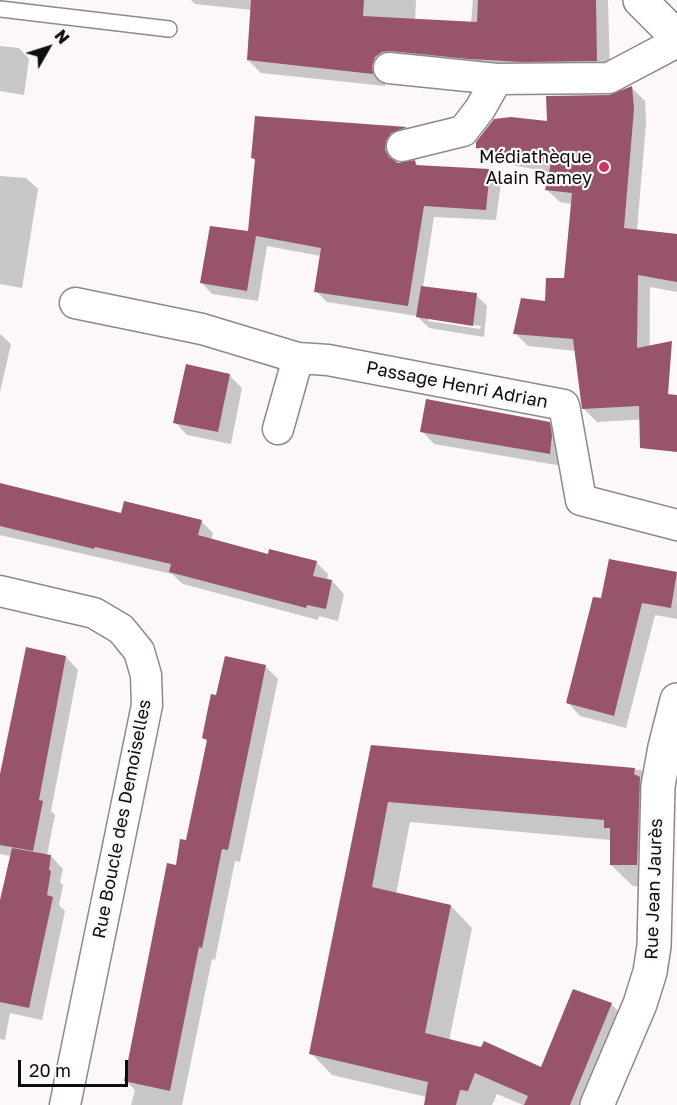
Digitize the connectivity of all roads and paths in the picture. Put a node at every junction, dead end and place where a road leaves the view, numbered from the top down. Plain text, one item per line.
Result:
1 (640, 0) edge
2 (0, 9) edge
3 (169, 28) dead end
4 (677, 37) edge
5 (677, 42) edge
6 (389, 68) dead end
7 (496, 80) junction
8 (402, 146) dead end
9 (75, 303) dead end
10 (298, 358) junction
11 (278, 429) dead end
12 (677, 525) edge
13 (0, 591) edge
14 (677, 700) edge
15 (65, 1105) edge
16 (597, 1105) edge

1 - 4 street
2 - 3 lane
5 - 7 street
6 - 7 street
7 - 8 street
9 - 10 street, Passage Henri Adrian
10 - 11 street
10 - 12 street, Passage Henri Adrian
13 - 15 street, Rue Boucle des Demoiselles
14 - 16 street, Rue Jean Jaurès

